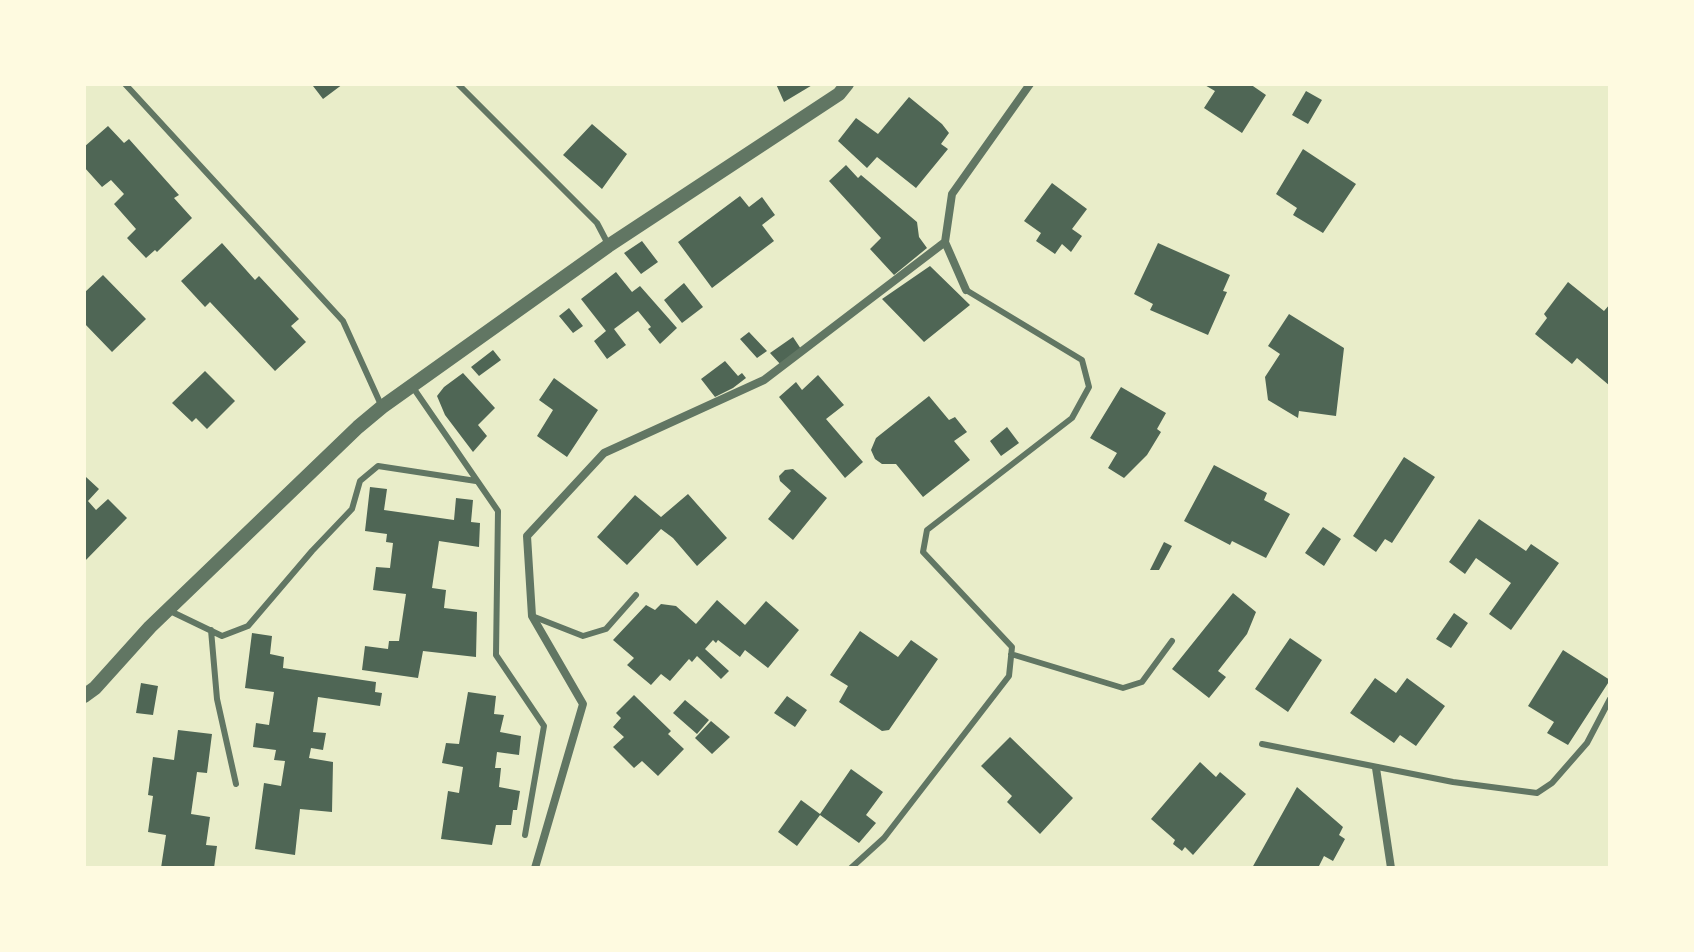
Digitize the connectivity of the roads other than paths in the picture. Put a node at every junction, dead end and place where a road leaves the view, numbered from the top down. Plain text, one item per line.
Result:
1 (125, 84) edge
2 (458, 84) edge
3 (847, 84) edge
4 (1030, 84) edge
5 (945, 242) junction
6 (608, 246) junction
7 (966, 290) joint
8 (412, 386) junction
9 (382, 407) junction
10 (477, 481) junction
11 (636, 595) dead end
12 (168, 610) junction
13 (532, 616) junction
14 (211, 630) junction
15 (1172, 641) dead end
16 (1011, 654) junction
17 (84, 696) edge
18 (1610, 699) edge
19 (1262, 744) dead end
20 (1376, 768) junction
21 (236, 784) dead end
22 (525, 835) dead end
23 (535, 868) edge
24 (851, 868) edge
25 (1391, 868) edge

1 - 9 lane
2 - 6 lane
3 - 6 street
4 - 5 street
5 - 7 street
5 - 13 street
6 - 8 street
7 - 16 lane
8 - 9 street
8 - 10 lane
9 - 12 street
10 - 14 lane
10 - 22 lane
11 - 13 lane
12 - 14 lane
12 - 17 street
13 - 23 street
14 - 21 lane
15 - 16 lane
16 - 24 lane
18 - 20 lane
19 - 20 lane
20 - 25 street

